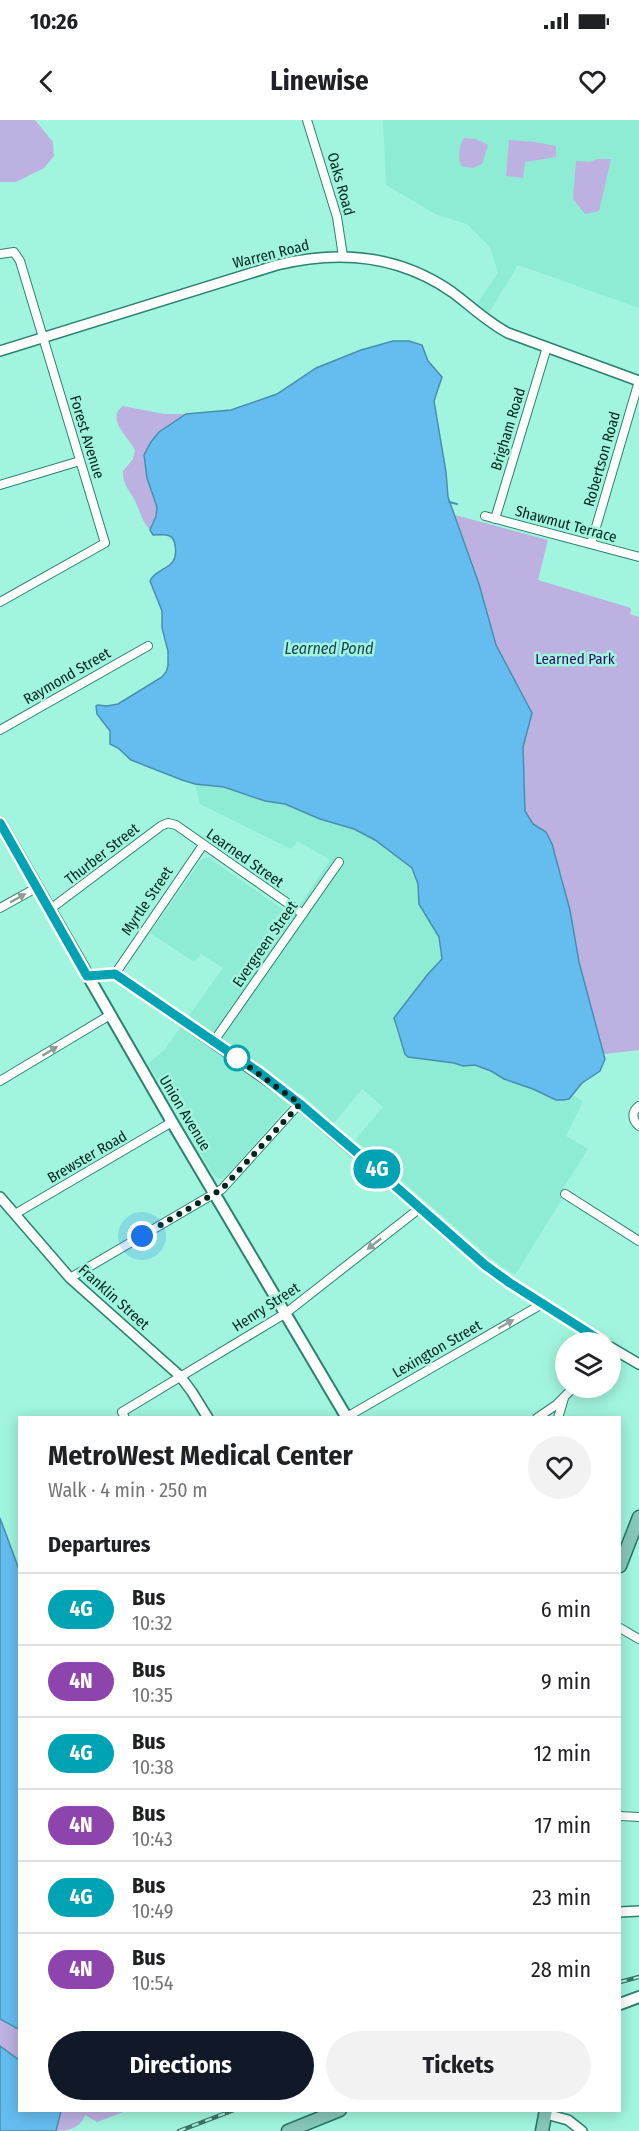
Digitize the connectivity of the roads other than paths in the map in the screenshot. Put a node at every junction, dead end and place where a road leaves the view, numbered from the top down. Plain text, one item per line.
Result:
1 (307, 120) edge
2 (0, 254) edge
3 (343, 256) junction
4 (43, 338) junction
5 (547, 347) junction
6 (0, 351) edge
7 (639, 381) edge
8 (80, 461) junction
9 (0, 485) edge
10 (485, 516) dead end
11 (495, 519) junction
12 (591, 544) junction
13 (639, 557) edge
14 (0, 602) edge
15 (148, 646) dead end
16 (0, 730) edge
17 (0, 823) edge
18 (172, 824) joint
19 (202, 845) junction
20 (339, 862) dead end
21 (36, 888) junction
22 (0, 908) edge
23 (49, 910) junction
24 (303, 914) junction
25 (115, 974) junction
26 (87, 976) junction
27 (110, 1015) junction
28 (214, 1041) junction
29 (0, 1081) edge
30 (300, 1104) junction
31 (639, 1107) edge
32 (172, 1122) junction
33 (639, 1126) edge
34 (215, 1194) junction
35 (565, 1194) dead end
36 (0, 1197) edge
37 (420, 1208) junction
38 (15, 1214) junction
39 (639, 1241) edge
40 (70, 1278) junction
41 (542, 1304) junction
42 (286, 1313) junction
43 (588, 1332) edge
44 (621, 1354) edge
45 (639, 1365) edge
46 (180, 1376) junction
47 (564, 1398) edge
48 (565, 1398) edge
49 (124, 1416) edge
50 (207, 1416) edge
51 (345, 1416) edge
52 (348, 1416) edge
53 (540, 1416) edge
54 (559, 1416) edge
55 (639, 1517) edge
56 (621, 1561) edge
57 (621, 1629) edge
58 (639, 1639) edge
59 (621, 1816) edge
60 (639, 1817) edge
61 (639, 1911) edge
62 (621, 1912) edge
63 (639, 1997) edge
64 (621, 2004) edge
65 (335, 2112) edge
66 (546, 2112) edge
67 (288, 2131) edge
68 (542, 2131) edge
69 (582, 2131) edge

1 - 3 street, Oaks Road
2 - 4 street, Forest Avenue
3 - 4 street, Warren Road
3 - 5 street, Warren Road
4 - 6 street, Warren Road
4 - 8 street, Forest Avenue
5 - 7 street, Warren Road
5 - 11 street, Brigham Road
7 - 12 street, Robertson Road
8 - 9 street
8 - 14 street, Forest Avenue
10 - 11 street, Shawmut Terrace
11 - 12 street, Shawmut Terrace
12 - 13 street, Shawmut Terrace
15 - 16 street, Raymond Street
17 - 21 main road, Union Avenue
18 - 19 street, Learned Street
18 - 23 street, Thurber Street
19 - 24 street, Learned Street
19 - 25 street, Myrtle Street
20 - 24 street, Evergreen Street
22 -> 21 street
21 - 23 main road, Union Avenue
23 - 26 main road, Union Avenue
24 - 28 street, Evergreen Street
25 - 26 street
25 - 28 street
26 - 27 main road, Union Avenue
29 -> 27 street
27 - 32 main road, Union Avenue
28 - 30 street
30 - 34 street
30 - 37 street
31 - 33 street
32 - 34 main road, Union Avenue
32 - 38 street, Brewster Road
34 - 40 street
34 - 42 main road, Union Avenue
35 - 39 street
36 - 38 street, Franklin Street
37 - 41 street
37 -> 42 street, Henry Street
38 - 40 street, Franklin Street
40 - 46 street, Franklin Street
41 - 43 street
52 -> 41 street, Lexington Street
42 - 46 street, Henry Street
42 - 51 main road, Union Avenue
44 - 45 street
46 - 49 street, Henry Street
46 - 50 street, Franklin Street
47 - 53 street
48 - 54 street
55 - 56 main road
57 - 58 street
59 - 60 street
61 - 62 street
63 - 64 main road
65 - 67 main road
66 - 68 main road
66 - 69 street

